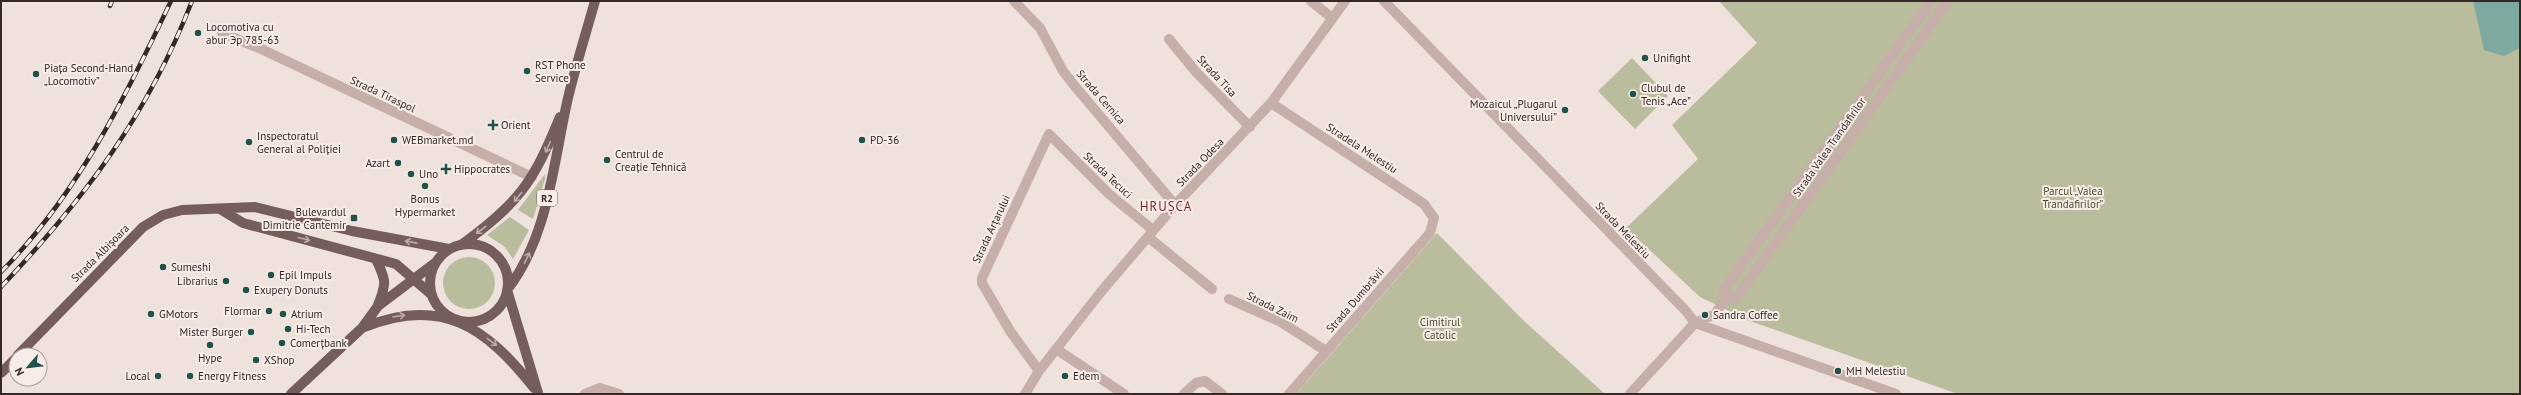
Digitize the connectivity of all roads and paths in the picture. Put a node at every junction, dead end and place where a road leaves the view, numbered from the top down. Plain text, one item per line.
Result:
1 (595, 1) edge
2 (1014, 1) edge
3 (1311, 1) edge
4 (1345, 1) edge
5 (1384, 1) edge
6 (1931, 1) edge
7 (1948, 1) edge
8 (1332, 18) junction
9 (222, 34) dead end
10 (1169, 39) dead end
11 (568, 98) junction
12 (1271, 103) junction
13 (1250, 127) junction
14 (1049, 134) joint
15 (532, 177) junction
16 (1175, 205) junction
17 (220, 209) junction
18 (1434, 218) joint
19 (1151, 233) junction
20 (461, 245) junction
21 (449, 249) junction
22 (376, 258) junction
23 (437, 261) junction
24 (414, 278) junction
25 (1212, 288) dead end
26 (506, 290) junction
27 (432, 294) junction
28 (1728, 295) junction
29 (1229, 299) dead end
30 (378, 306) junction
31 (459, 320) junction
32 (1695, 323) junction
33 (362, 328) junction
34 (26, 347) edge
35 (1056, 349) junction
36 (1326, 351) junction
37 (8, 367) edge
38 (1039, 371) junction
39 (1, 374) edge
40 (291, 394) edge
41 (538, 394) edge
42 (586, 394) edge
43 (619, 394) edge
44 (1025, 394) edge
45 (1124, 394) edge
46 (1184, 394) edge
47 (1222, 394) edge
48 (1289, 394) edge
49 (1630, 394) edge
50 (1896, 394) edge

1 - 11 main road, R2
2 - 16 street, Strada Cernica
3 - 8 street
4 - 8 street, Strada Odesa
5 - 32 street, Strada Melestiu
6 - 28 street, Strada Valea Trandafirilor
7 - 28 street, Strada Valea Trandafirilor
8 - 12 street, Strada Odesa
9 - 15 street, Strada Tiraspol
10 - 13 street, Strada Tisa
11 -> 15 main road, R2
26 -> 11 main road, R2
12 - 13 street, Strada Odesa
12 - 18 street, Stradela Melestiu
13 - 16 street, Strada Odesa
14 - 19 street, Strada Tecuci
14 - 38 street, Strada Arțarului
15 -> 20 main road, R2
16 - 19 street, Strada Odesa
21 -> 17 main road, Strada Albișoara
17 -> 22 main road
17 - 34 main road, Strada Albișoara
18 - 36 street, Strada Dumbrăvii
19 - 25 street
19 - 35 street, Strada Odesa
20 - 21 main road
20 - 26 main road
21 - 23 main road
22 - 24 main road
22 - 30 main road
23 - 24 main road
23 - 27 main road
24 - 27 main road
24 - 30 main road
26 - 31 main road
26 - 41 main road
27 - 31 main road
28 - 32 street, Strada Valea Trandafirilor
29 - 36 street, Strada Zaim
30 - 33 main road
33 -> 31 main road
31 -> 41 main road
32 - 49 street, Strada Valea Trandafirilor
32 - 50 street
33 - 40 main road
35 - 38 street, Strada Odesa
35 - 45 street
36 - 48 street, Strada Dumbrăvii
37 - 39 main road
38 - 44 street, Strada Odesa
42 - 43 street
46 - 47 street

